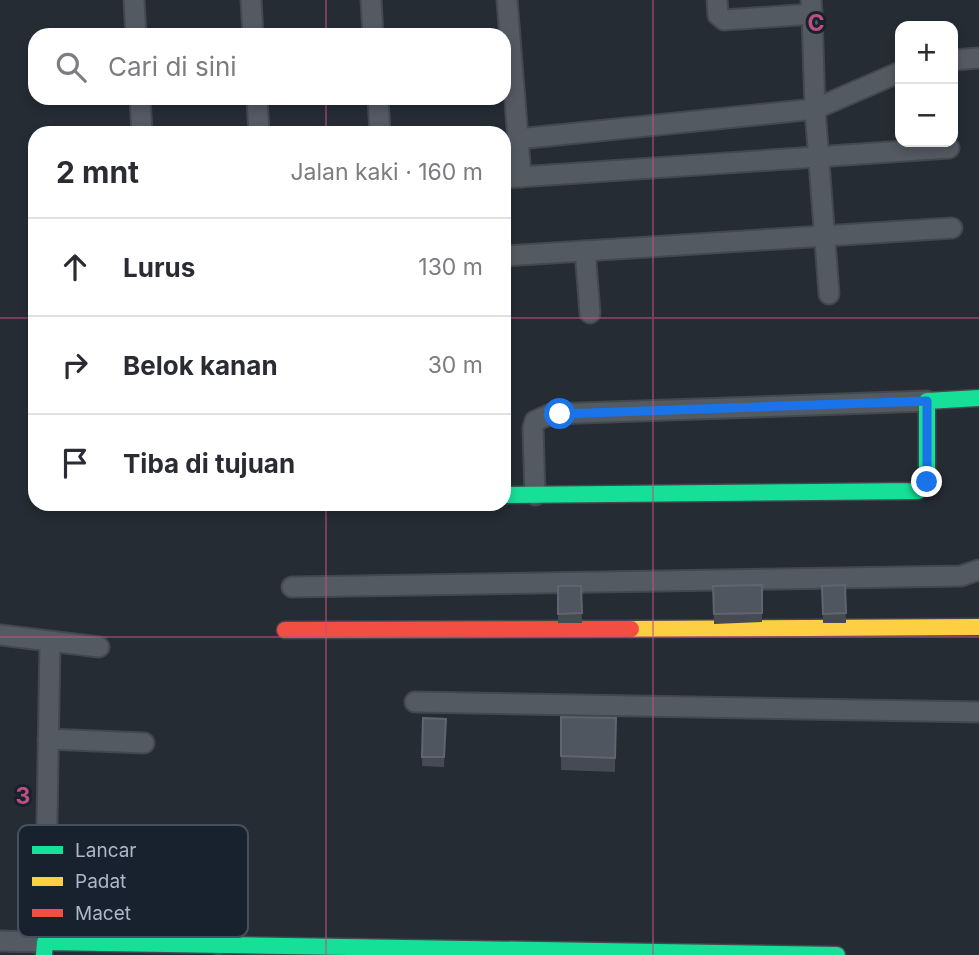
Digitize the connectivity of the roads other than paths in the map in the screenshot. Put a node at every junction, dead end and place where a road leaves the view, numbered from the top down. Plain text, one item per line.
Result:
1 (134, 0) edge
2 (251, 0) edge
3 (371, 0) edge
4 (507, 0) edge
5 (717, 0) edge
6 (812, 7) edge
7 (136, 28) edge
8 (253, 28) edge
9 (373, 28) edge
10 (509, 28) edge
11 (511, 51) edge
12 (979, 58) edge
13 (958, 60) edge
14 (895, 74) edge
15 (140, 105) edge
16 (257, 105) edge
17 (378, 105) edge
18 (815, 109) junction
19 (142, 126) edge
20 (259, 126) edge
21 (380, 126) edge
22 (518, 139) junction
23 (949, 148) dead end
24 (821, 157) junction
25 (513, 177) edge
26 (952, 228) dead end
27 (826, 235) junction
28 (585, 251) junction
29 (511, 256) edge
30 (829, 294) dead end
31 (590, 313) dead end
32 (979, 398) edge
33 (927, 401) junction
34 (511, 495) edge
35 (535, 495) junction
36 (979, 570) edge
37 (292, 587) dead end
38 (979, 627) edge
39 (285, 630) dead end
40 (0, 635) edge
41 (50, 642) junction
42 (99, 647) dead end
43 (415, 702) dead end
44 (979, 712) edge
45 (48, 739) junction
46 (144, 743) dead end
47 (46, 825) edge
48 (218, 937) edge
49 (0, 942) edge
50 (219, 945) junction
51 (45, 949) edge
52 (837, 955) edge

1 - 7 street
2 - 8 street
3 - 9 street
4 - 10 street
5 - 6 street
6 - 18 street
11 - 22 street
12 - 13 street
14 - 18 street
15 - 19 street
16 - 20 street
17 - 21 street
18 - 22 street
18 - 24 street
22 - 25 street
23 - 24 street
24 - 25 street
24 - 27 street
26 - 27 street
27 - 28 street
27 - 30 street
28 - 29 street
28 - 31 street
32 - 33 street
33 - 35 street
33 - 35 street
34 - 35 street
36 - 37 street
38 - 39 street
40 - 41 street
41 - 42 street
41 - 45 street
43 - 44 street
45 - 46 street
45 - 47 street
48 - 50 street
49 - 51 street
50 - 51 street
50 - 52 street

